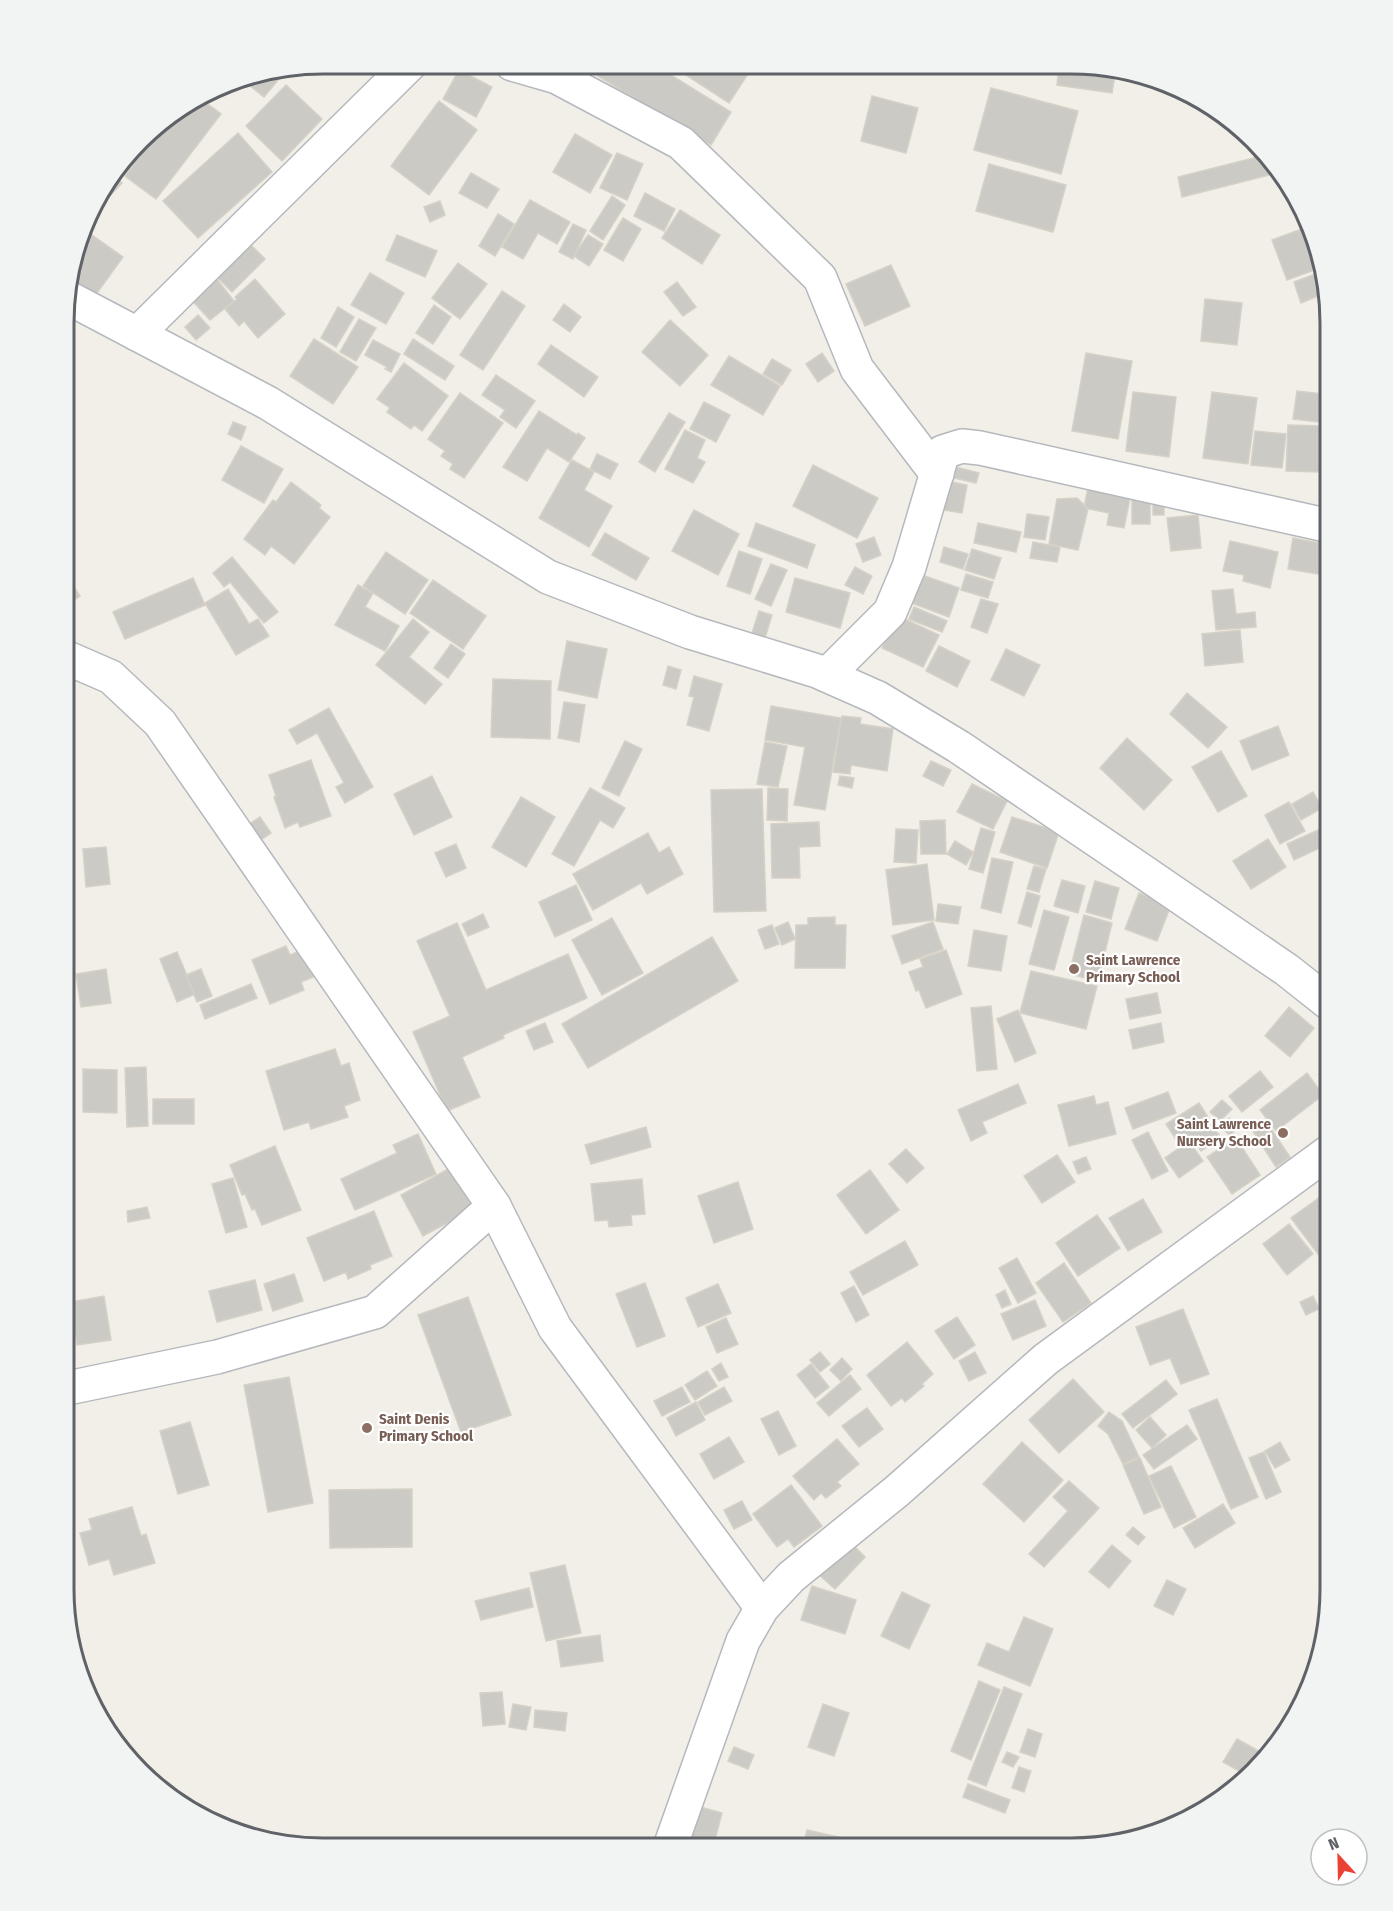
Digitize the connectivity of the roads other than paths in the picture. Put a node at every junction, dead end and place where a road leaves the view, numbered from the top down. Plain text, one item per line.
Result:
1 (400, 74) edge
2 (544, 74) edge
3 (75, 301) edge
4 (137, 334) junction
5 (937, 474) junction
6 (1320, 524) edge
7 (74, 661) edge
8 (827, 675) junction
9 (1320, 996) edge
10 (1320, 1158) edge
11 (494, 1206) junction
12 (74, 1387) edge
13 (762, 1608) junction
14 (673, 1838) edge

1 - 4 street
2 - 5 street
3 - 4 street
4 - 8 street
5 - 6 street
5 - 8 street
7 - 11 street
8 - 9 street
10 - 13 street
11 - 12 street
11 - 13 street
13 - 14 street

